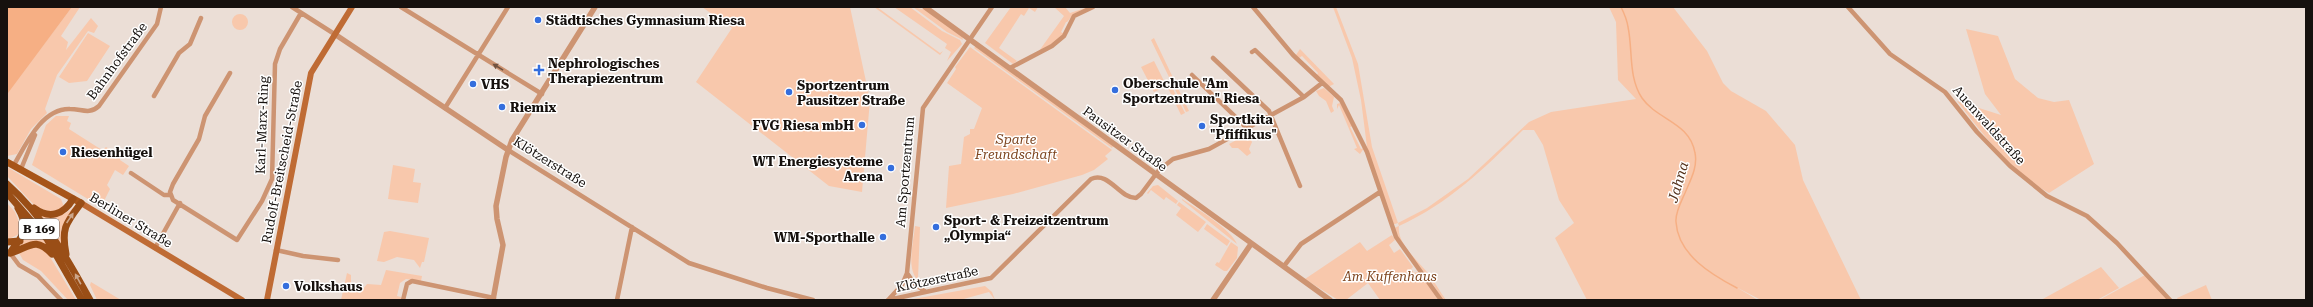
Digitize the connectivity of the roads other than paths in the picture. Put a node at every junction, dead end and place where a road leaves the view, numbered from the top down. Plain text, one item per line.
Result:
1 (161, 7) edge
2 (292, 7) edge
3 (352, 7) edge
4 (400, 7) edge
5 (508, 7) edge
6 (595, 7) edge
7 (925, 7) edge
8 (992, 7) edge
9 (1093, 7) edge
10 (1253, 7) edge
11 (1848, 7) edge
12 (301, 13) junction
13 (201, 18) dead end
14 (336, 35) junction
15 (970, 39) junction
16 (1252, 52) dead end
17 (479, 55) junction
18 (1213, 58) dead end
19 (1010, 68) junction
20 (230, 73) dead end
21 (1192, 75) dead end
22 (1322, 83) junction
23 (542, 94) junction
24 (154, 96) dead end
25 (1304, 97) junction
26 (445, 108) junction
27 (1270, 116) junction
28 (1246, 129) junction
29 (37, 130) junction
30 (508, 150) junction
31 (11, 163) edge
32 (21, 169) junction
33 (131, 173) dead end
34 (1155, 174) junction
35 (7, 184) edge
36 (1300, 186) dead end
37 (1380, 192) junction
38 (7, 193) edge
39 (170, 195) junction
40 (13, 199) junction
41 (73, 199) junction
42 (25, 202) junction
43 (81, 203) junction
44 (180, 204) junction
45 (632, 227) junction
46 (20, 241) junction
47 (7, 242) edge
48 (1251, 244) junction
49 (155, 248) junction
50 (276, 250) junction
51 (8, 253) edge
52 (338, 260) dead end
53 (64, 261) junction
54 (1284, 266) junction
55 (907, 273) junction
56 (924, 291) junction
57 (493, 299) edge
58 (61, 300) edge
59 (82, 300) edge
60 (90, 300) edge
61 (242, 300) edge
62 (266, 300) edge
63 (403, 300) edge
64 (618, 300) edge
65 (813, 300) edge
66 (888, 300) edge
67 (1213, 300) edge
68 (1330, 300) edge
69 (1441, 300) edge
70 (2170, 300) edge

1 - 29 street, Bahnhofstraße
2 - 12 street, Klötzerstraße
3 - 14 main road, Rudolf-Breitscheid-Straße
4 - 17 street
5 - 17 street
6 - 23 street
7 - 15 street, Pausitzer Straße
8 - 15 street, Am Sportzentrum
9 - 19 street
10 - 22 street
11 - 70 street, Auenwaldstraße
12 - 14 street, Klötzerstraße
12 - 44 street, Karl-Marx-Ring
13 - 24 street
14 - 26 street, Klötzerstraße
14 - 50 main road, Rudolf-Breitscheid-Straße
15 - 19 street, Pausitzer Straße
15 - 55 street, Am Sportzentrum
16 - 25 street
23 -> 17 street
17 - 26 street
18 - 27 street
19 - 34 street, Pausitzer Straße
20 - 39 street
21 - 28 street
22 - 25 street
22 - 37 street
23 - 30 street
25 - 27 street
26 - 30 street, Klötzerstraße
27 - 28 street
27 - 36 street
28 - 34 street
29 - 31 street, Bahnhofstraße
29 - 32 street, Bahnhofstraße
30 - 45 street, Klötzerstraße
30 - 57 street
31 - 32 main road, Berliner Straße
32 - 41 main road, Berliner Straße
33 - 39 street, Karl-Marx-Ring
34 - 48 street, Pausitzer Straße
34 - 56 street, Klötzerstraße
35 - 42 highway, B 169
37 - 54 street
37 - 69 street
38 - 40 highway, B 169
39 - 44 street, Karl-Marx-Ring
40 - 46 highway
40 - 53 highway, B 169
41 - 42 highway
41 - 43 main road, Berliner Straße
42 - 53 highway, B 169
43 - 49 main road, Berliner Straße
53 -> 43 highway
44 - 49 street
45 - 64 street
45 - 65 street, Klötzerstraße
46 - 47 highway
46 - 51 highway
48 - 54 street, Pausitzer Straße
48 - 67 street
49 - 61 main road, Berliner Straße
50 - 52 street
50 - 62 main road, Rudolf-Breitscheid-Straße
51 - 53 highway
51 - 58 street
53 - 59 highway, B 169
60 -> 53 highway, B 169
54 - 68 street, Pausitzer Straße
55 - 56 street
55 - 66 street, Am Sportzentrum
56 - 66 street, Klötzerstraße
57 - 63 street

